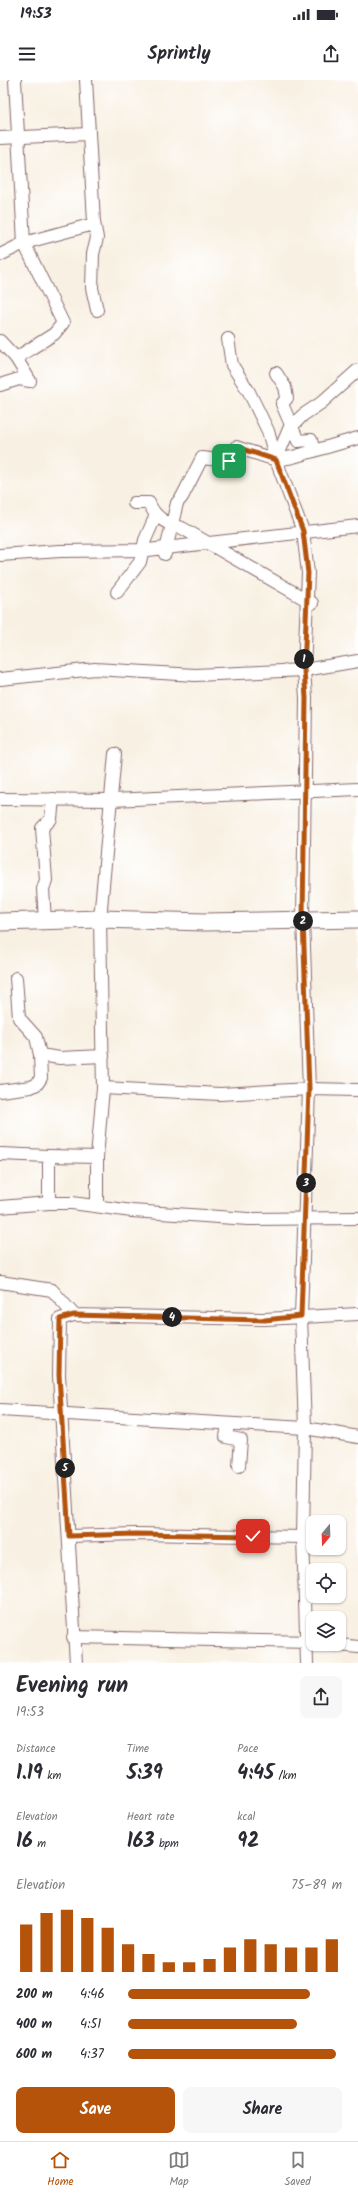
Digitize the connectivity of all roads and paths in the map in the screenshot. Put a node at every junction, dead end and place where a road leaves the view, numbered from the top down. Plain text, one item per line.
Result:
1 (16, 80) edge
2 (86, 80) edge
3 (89, 134) junction
4 (0, 138) edge
5 (18, 138) junction
6 (94, 222) junction
7 (24, 243) junction
8 (0, 255) edge
9 (97, 310) dead end
10 (228, 340) dead end
11 (0, 341) edge
12 (16, 358) junction
13 (358, 370) edge
14 (276, 373) dead end
15 (0, 385) edge
16 (291, 427) junction
17 (358, 438) edge
18 (314, 451) junction
19 (276, 460) junction
20 (134, 503) dead end
21 (156, 515) junction
22 (172, 525) junction
23 (358, 526) edge
24 (303, 531) junction
25 (208, 544) junction
26 (143, 550) junction
27 (166, 552) junction
28 (0, 555) edge
29 (117, 592) dead end
30 (311, 602) junction
31 (358, 661) edge
32 (304, 670) junction
33 (0, 678) edge
34 (115, 754) dead end
35 (358, 789) edge
36 (304, 792) junction
37 (0, 799) edge
38 (53, 799) junction
39 (112, 800) junction
40 (100, 919) junction
41 (303, 919) junction
42 (358, 919) edge
43 (45, 920) junction
44 (0, 922) edge
45 (16, 978) dead end
46 (40, 1056) junction
47 (103, 1056) junction
48 (103, 1088) junction
49 (309, 1089) junction
50 (358, 1090) edge
51 (0, 1091) edge
52 (0, 1154) edge
53 (49, 1156) junction
54 (97, 1157) junction
55 (49, 1203) junction
56 (97, 1206) junction
57 (0, 1207) edge
58 (358, 1218) edge
59 (305, 1219) junction
60 (0, 1282) edge
61 (358, 1314) edge
62 (74, 1315) junction
63 (301, 1316) junction
64 (0, 1410) edge
65 (61, 1414) junction
66 (228, 1424) junction
67 (305, 1428) junction
68 (358, 1437) edge
69 (239, 1466) dead end
70 (69, 1536) junction
71 (303, 1538) junction
72 (308, 1611) edge
73 (73, 1637) junction
74 (306, 1641) edge
75 (346, 1646) edge
76 (358, 1647) edge
77 (309, 1651) edge
78 (76, 1663) edge
79 (307, 1663) edge

1 - 5 street
2 - 3 street
3 - 5 street
3 - 6 street
4 - 5 street
5 - 7 street
6 - 7 street
6 - 9 street
7 - 8 street
7 - 12 street
10 - 19 street
11 - 12 street
12 - 15 street
13 - 16 street
14 - 16 street
16 - 18 street
16 - 19 street
17 - 18 street
18 - 19 street
19 - 22 street
19 - 24 street
20 - 21 street
21 - 22 street
21 - 26 street
22 - 25 street
22 - 27 street
23 - 24 street
24 - 25 street
24 - 30 street
25 - 27 street
25 - 30 street
26 - 27 street
26 - 28 street
26 - 29 street
30 - 32 street
31 - 32 street
32 - 33 street
32 - 36 street
34 - 39 street
35 - 36 street
36 - 39 street
36 - 41 street
37 - 38 street
38 - 39 street
38 - 43 street
39 - 40 street
40 - 41 highway
40 - 43 highway
40 - 47 street
41 - 42 highway
41 - 49 street
43 - 44 highway
45 - 46 street
46 - 47 street
46 - 51 street
47 - 48 street
48 - 49 street
48 - 54 street
49 - 50 street
49 - 59 street
52 - 53 street
53 - 54 street
53 - 55 street
54 - 56 street
55 - 56 street
55 - 57 street
56 - 59 street
58 - 59 street
59 - 63 street
60 - 62 street
61 - 63 street
62 - 63 street
62 - 65 street
63 - 67 street
64 - 65 street
65 - 66 street
65 - 70 street
66 - 67 street
66 - 69 street
67 - 68 street
67 - 71 street
70 - 71 street
70 - 73 street
71 - 72 street
73 - 74 street
73 - 78 street
75 - 76 street
77 - 79 street

